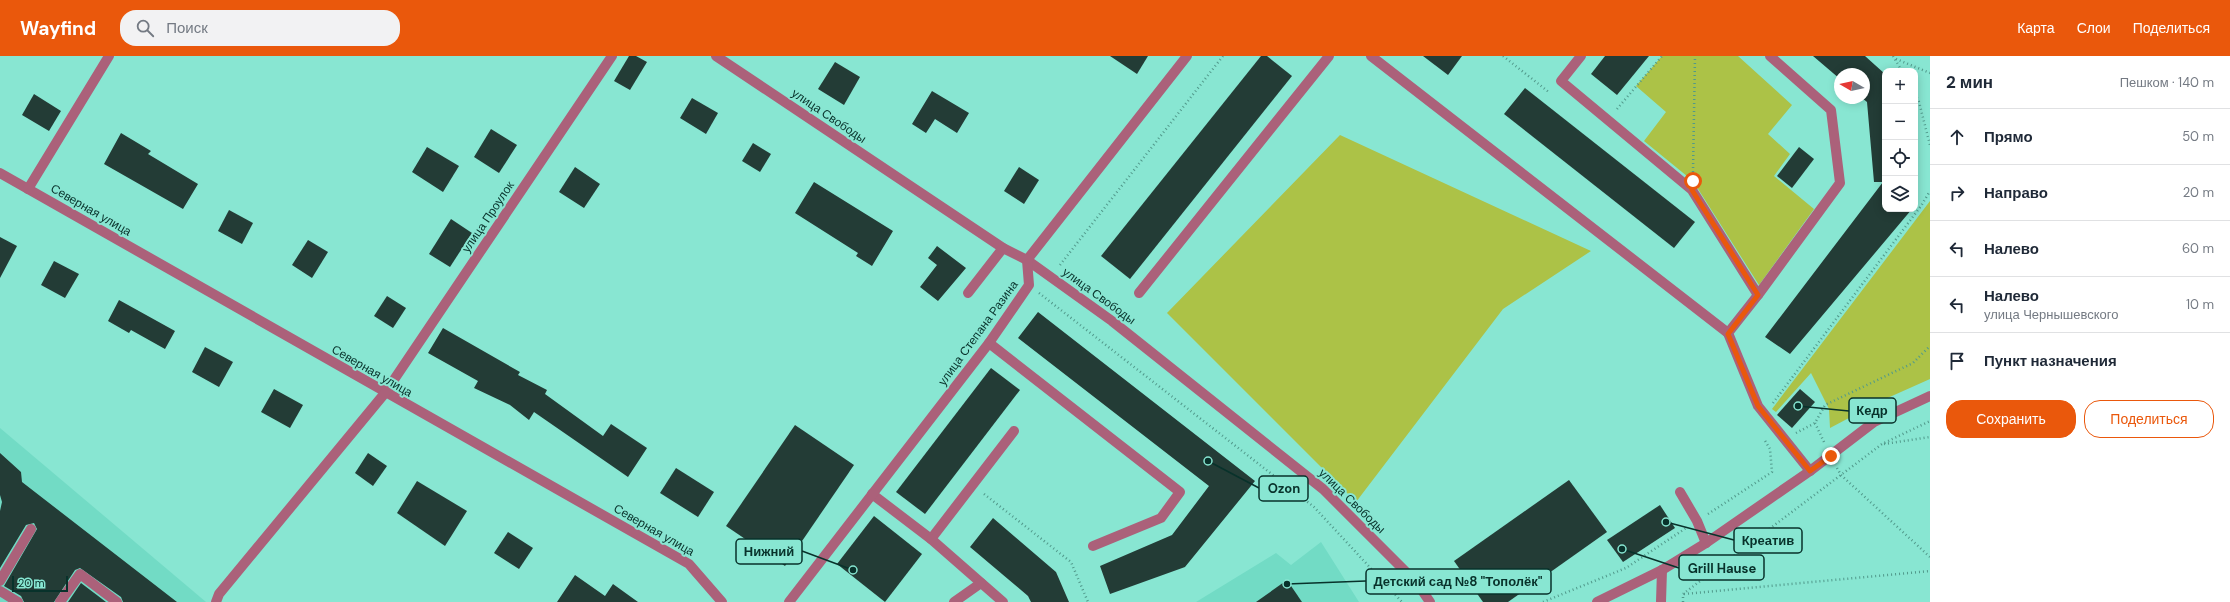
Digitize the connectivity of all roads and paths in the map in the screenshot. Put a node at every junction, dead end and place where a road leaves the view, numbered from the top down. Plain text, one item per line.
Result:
1 (109, 56) edge
2 (612, 56) edge
3 (716, 56) edge
4 (1186, 56) edge
5 (1223, 56) edge
6 (1329, 56) edge
7 (1371, 56) edge
8 (1503, 56) edge
9 (1581, 56) edge
10 (1662, 56) edge
11 (1695, 56) edge
12 (1770, 56) edge
13 (1893, 56) edge
14 (1896, 59) junction
15 (1900, 68) edge
16 (1930, 73) edge
17 (1534, 80) dead end
18 (1918, 100) edge
19 (1608, 120) junction
20 (1930, 145) edge
21 (0, 173) edge
22 (28, 189) junction
23 (1692, 190) junction
24 (1930, 191) edge
25 (1003, 248) junction
26 (1066, 255) dead end
27 (1027, 260) junction
28 (1029, 285) junction
29 (968, 293) dead end
30 (1139, 293) dead end
31 (1758, 295) junction
32 (1728, 334) junction
33 (989, 343) junction
34 (1930, 346) edge
35 (385, 393) junction
36 (1930, 396) edge
37 (1764, 415) junction
38 (1930, 421) edge
39 (1014, 431) dead end
40 (1762, 436) dead end
41 (1930, 437) edge
42 (1783, 439) junction
43 (1882, 444) junction
44 (1770, 449) junction
45 (1810, 471) junction
46 (1841, 475) junction
47 (973, 484) junction
48 (1680, 492) dead end
49 (872, 494) junction
50 (1697, 521) junction
51 (31, 529) dead end
52 (930, 539) junction
53 (1706, 543) junction
54 (1093, 546) dead end
55 (1930, 557) edge
56 (1662, 570) junction
57 (1930, 571) edge
58 (0, 581) edge
59 (982, 583) junction
60 (0, 591) edge
61 (1683, 594) junction
62 (18, 602) edge
63 (60, 602) edge
64 (117, 602) edge
65 (216, 602) edge
66 (722, 602) edge
67 (789, 602) edge
68 (954, 602) edge
69 (1003, 602) edge
70 (1088, 602) edge
71 (1402, 602) edge
72 (1430, 602) edge
73 (1543, 602) edge
74 (1597, 602) edge
75 (1661, 602) edge
76 (1683, 602) edge

1 - 22 street
2 - 35 street, улица Проулок
3 - 25 street, улица Свободы
4 - 27 street
5 - 26 path
6 - 30 street
7 - 32 street
8 - 17 path
9 - 19 street
10 - 19 path
11 - 23 path
12 - 31 street
13 - 14 path
14 - 15 path
14 - 16 path
18 - 20 path
19 - 23 street
21 - 22 street, Северная улица
22 - 35 street, Северная улица
23 - 31 street
24 - 37 path
25 - 27 street, улица Свободы
25 - 29 street
27 - 28 street, улица Степана Разина
27 - 72 street, улица Свободы
28 - 33 street, улица Степана Разина
28 - 71 path
31 - 32 street
32 - 37 street
33 - 49 street, улица Степана Разина
33 - 54 street
34 - 42 path
35 - 65 street, улица Проулок
35 - 66 street, Северная улица
36 - 45 street
37 - 42 street
38 - 43 path
39 - 47 street
40 - 44 path
41 - 43 path
42 - 44 path
42 - 45 street
43 - 46 path
44 - 50 path
45 - 53 street
46 - 55 path
46 - 61 path
47 - 52 street
47 - 70 path
48 - 50 street
49 - 52 street
49 - 67 street, улица Степана Разина
50 - 53 street
50 - 73 path
51 - 58 street
52 - 59 street
53 - 56 street
56 - 74 street
56 - 75 street
57 - 61 path
59 - 68 street
59 - 69 street
60 - 62 street
61 - 76 path
63 - 64 street

